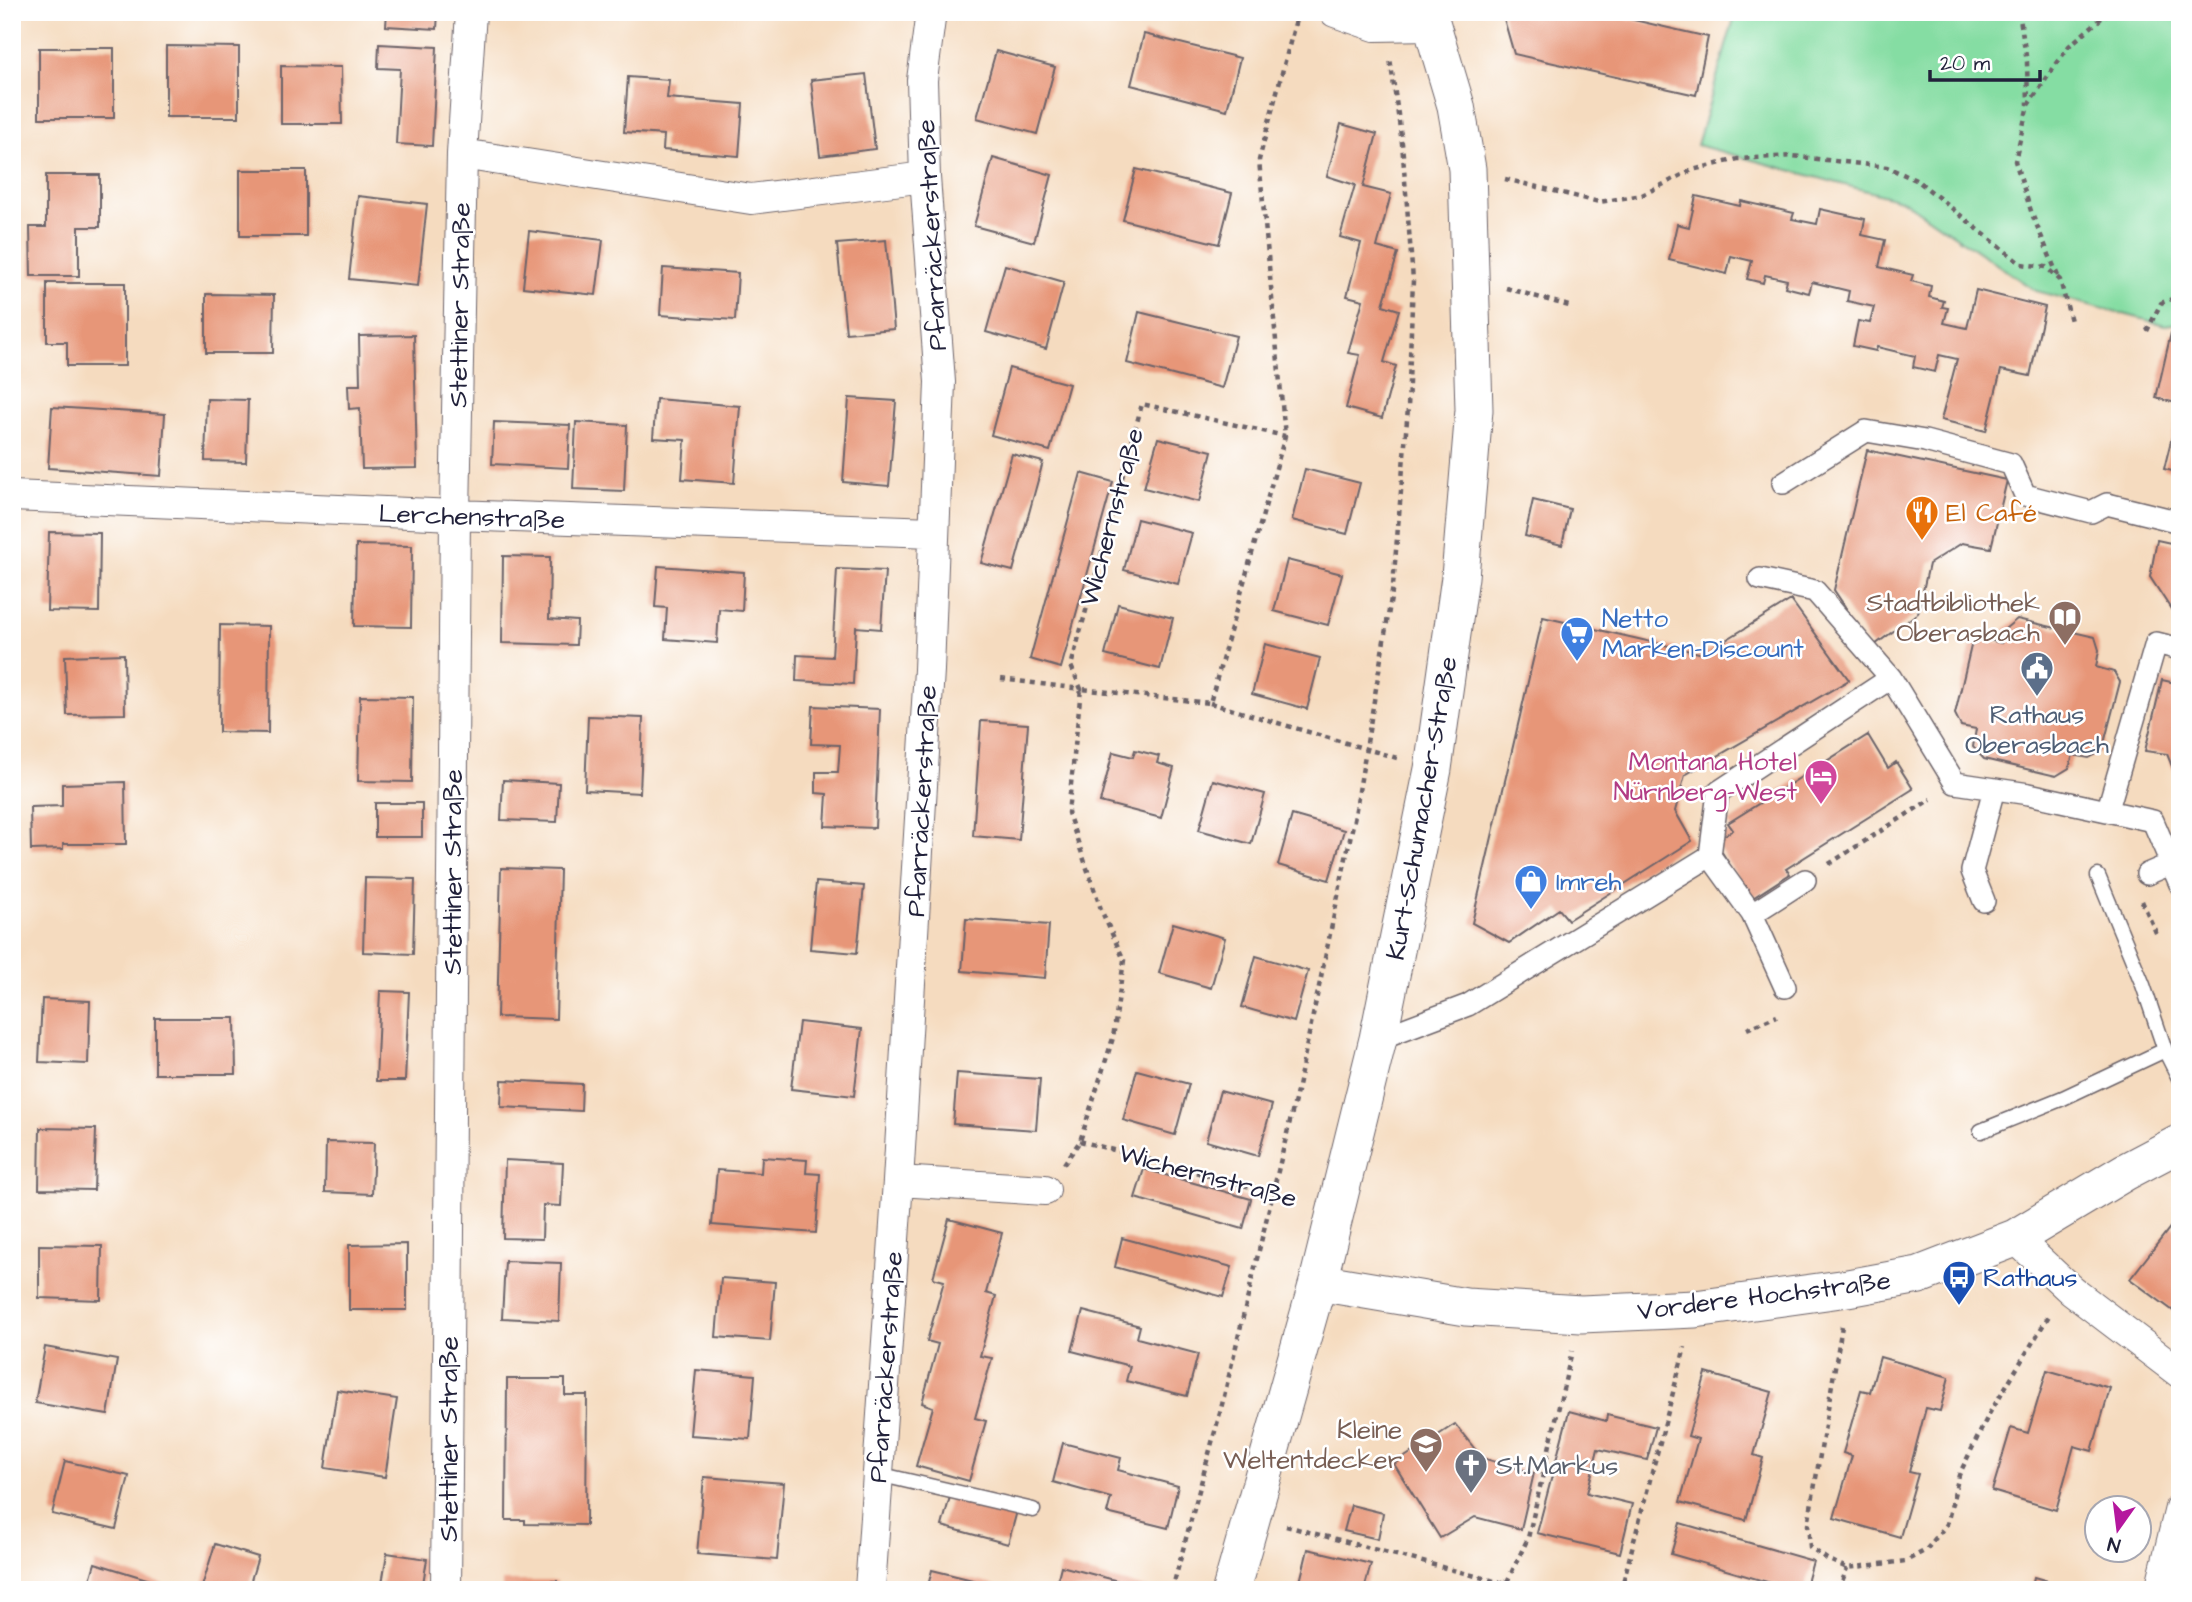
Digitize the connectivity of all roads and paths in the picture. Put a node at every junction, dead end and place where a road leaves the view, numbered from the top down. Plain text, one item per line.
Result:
1 (471, 12) edge
2 (931, 12) edge
3 (1298, 12) edge
4 (1335, 12) edge
5 (2019, 12) edge
6 (2115, 12) edge
7 (1430, 19) edge
8 (1386, 26) junction
9 (2028, 105) junction
10 (462, 154) junction
11 (1467, 169) junction
12 (925, 177) junction
13 (1471, 278) junction
14 (2060, 280) junction
15 (2180, 296) edge
16 (1569, 306) dead end
17 (2071, 321) dead end
18 (2147, 331) dead end
19 (1285, 436) junction
20 (1783, 483) dead end
21 (12, 496) edge
22 (455, 515) junction
23 (2180, 522) edge
24 (933, 532) junction
25 (1760, 579) dead end
26 (2180, 649) edge
27 (1891, 678) junction
28 (1001, 679) dead end
29 (1082, 689) junction
30 (1210, 703) junction
31 (1364, 748) junction
32 (1433, 769) junction
33 (1955, 783) junction
34 (1994, 789) junction
35 (2108, 809) junction
36 (1710, 856) junction
37 (2176, 862) edge
38 (2147, 874) dead end
39 (2098, 876) dead end
40 (1805, 880) joint
41 (2180, 884) edge
42 (2142, 900) dead end
43 (1984, 901) dead end
44 (1752, 914) junction
45 (2157, 935) dead end
46 (1784, 987) dead end
47 (1777, 1016) dead end
48 (1747, 1029) dead end
49 (1378, 1040) junction
50 (2165, 1050) junction
51 (2180, 1080) edge
52 (1981, 1131) dead end
53 (1080, 1140) junction
54 (2180, 1143) edge
55 (898, 1181) junction
56 (1045, 1190) joint
57 (1274, 1193) junction
58 (1335, 1210) junction
59 (2015, 1238) junction
60 (1318, 1282) junction
61 (1848, 1287) junction
62 (2072, 1291) junction
63 (1695, 1308) junction
64 (1581, 1314) junction
65 (2180, 1373) edge
66 (878, 1474) junction
67 (2180, 1508) edge
68 (1033, 1510) dead end
69 (1252, 1517) junction
70 (1847, 1568) junction
71 (446, 1590) edge
72 (870, 1590) edge
73 (1172, 1590) edge
74 (1231, 1590) edge
75 (1620, 1590) edge
76 (1839, 1590) edge
77 (2160, 1590) edge

1 - 10 street, Stettiner Straße
2 - 12 street, Pfarräckerstraße
3 - 19 path
4 - 8 street
5 - 9 path
6 - 9 path
7 - 8 street
7 - 11 street, Kurt-Schumacher-Straße
8 - 31 path
9 - 14 path
10 - 12 street
10 - 22 street, Stettiner Straße
11 - 13 street, Kurt-Schumacher-Straße
11 - 14 path
12 - 24 street, Pfarräckerstraße
13 - 16 path
13 - 32 street, Kurt-Schumacher-Straße
14 - 17 path
15 - 18 path
19 - 29 path, Wichernstraße
19 - 30 path
20 - 23 street
21 - 22 street, Lerchenstraße
22 - 24 street, Lerchenstraße
22 - 71 street, Stettiner Straße
24 - 55 street, Pfarräckerstraße
25 - 27 street
26 - 35 street
27 - 33 street
27 - 36 street
28 - 29 path
29 - 30 path
29 - 53 path, Wichernstraße
30 - 31 path
31 - 32 path
31 - 57 path
32 - 49 street, Kurt-Schumacher-Straße
33 - 34 street
33 - 40 path
34 - 35 street
34 - 43 street
35 - 37 street
36 - 44 street
36 - 49 street
37 - 38 street
37 - 41 street
39 - 50 lane
40 - 44 street
42 - 45 path
44 - 46 street
47 - 48 path
49 - 58 street, Kurt-Schumacher-Straße
50 - 51 lane
50 - 52 lane
53 - 56 path, Wichernstraße
53 - 57 path, Wichernstraße
54 - 59 street, Vordere Hochstraße
55 - 56 street
55 - 66 street, Pfarräckerstraße
57 - 58 path, Wichernstraße
57 - 73 path
58 - 60 street, Kurt-Schumacher-Straße
59 - 61 street, Vordere Hochstraße
59 - 62 street
60 - 64 street, Vordere Hochstraße
60 - 69 street, Kurt-Schumacher-Straße
61 - 63 street, Vordere Hochstraße
61 - 70 path
62 - 65 street
62 - 70 path
63 - 64 street, Vordere Hochstraße
63 - 75 path
64 - 69 path
66 - 68 lane
66 - 72 street, Pfarräckerstraße
67 - 77 street
69 - 74 street, Kurt-Schumacher-Straße
70 - 76 path

